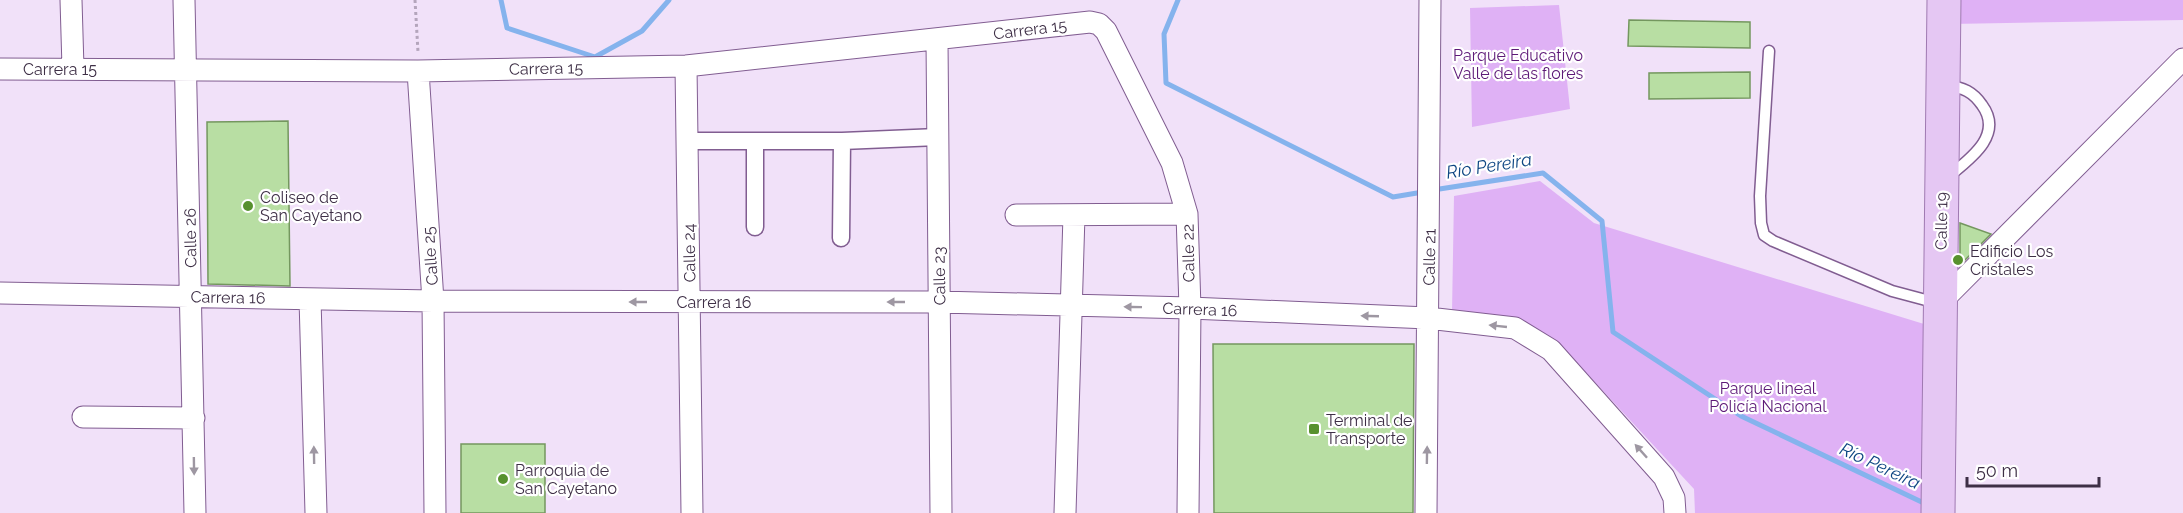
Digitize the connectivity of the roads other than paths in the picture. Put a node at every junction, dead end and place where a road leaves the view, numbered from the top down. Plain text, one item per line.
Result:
1 (71, 0) edge
2 (184, 0) edge
3 (1430, 0) edge
4 (1944, 0) edge
5 (1090, 22) joint
6 (937, 40) junction
7 (1769, 51) dead end
8 (2183, 59) edge
9 (686, 66) junction
10 (74, 68) junction
11 (0, 69) edge
12 (187, 70) junction
13 (418, 71) junction
14 (1943, 85) junction
15 (938, 138) junction
16 (687, 141) junction
17 (755, 141) junction
18 (843, 141) junction
19 (1942, 182) junction
20 (1188, 214) junction
21 (1016, 215) dead end
22 (1074, 215) junction
23 (755, 227) dead end
24 (841, 238) dead end
25 (0, 293) edge
26 (191, 297) junction
27 (310, 299) junction
28 (433, 301) junction
29 (689, 302) junction
30 (939, 302) junction
31 (1940, 303) junction
32 (1072, 305) junction
33 (1190, 308) junction
34 (1428, 318) junction
35 (83, 417) dead end
36 (194, 418) junction
37 (1938, 505) edge
38 (195, 513) edge
39 (316, 513) edge
40 (435, 513) edge
41 (692, 513) edge
42 (941, 513) edge
43 (1065, 513) edge
44 (1188, 513) edge
45 (1426, 513) edge
46 (1675, 513) edge

1 - 10 street
2 - 12 street, Calle 26
3 - 34 street, Calle 21
4 - 14 main road, Calle 19
5 - 6 street, Carrera 15
5 - 20 street, Calle 22
6 - 9 street, Carrera 15
6 - 15 street, Calle 23
7 - 31 lane
8 - 31 street
9 - 13 street, Carrera 15
9 - 16 street, Calle 24
10 - 11 street, Carrera 15
10 - 12 street, Carrera 15
12 - 13 street, Carrera 15
12 - 26 street, Calle 26
13 - 28 street, Calle 25
14 - 19 main road, Calle 19
14 - 19 lane
15 - 18 street
15 - 30 street, Calle 23
16 - 17 street
16 - 29 street, Calle 24
17 - 18 street
17 - 23 street
18 - 24 street
19 - 31 main road, Calle 19
20 - 22 street
20 - 33 street, Calle 22
21 - 22 street
22 - 32 street
25 - 26 street, Carrera 16
26 - 27 street, Carrera 16
26 - 36 street, Calle 26
27 - 28 street, Carrera 16
39 -> 27 street
29 -> 28 street, Carrera 16
28 - 40 street, Calle 25
30 -> 29 street, Carrera 16
29 - 41 street, Calle 24
30 - 32 street, Carrera 16
30 - 42 street, Calle 23
31 - 37 main road, Calle 19
33 -> 32 street, Carrera 16
32 - 43 street
34 -> 33 street, Carrera 16
33 - 44 street, Calle 22
45 -> 34 street, Calle 21
46 -> 34 street, Carrera 16
35 - 36 street
36 -> 38 street, Calle 26

